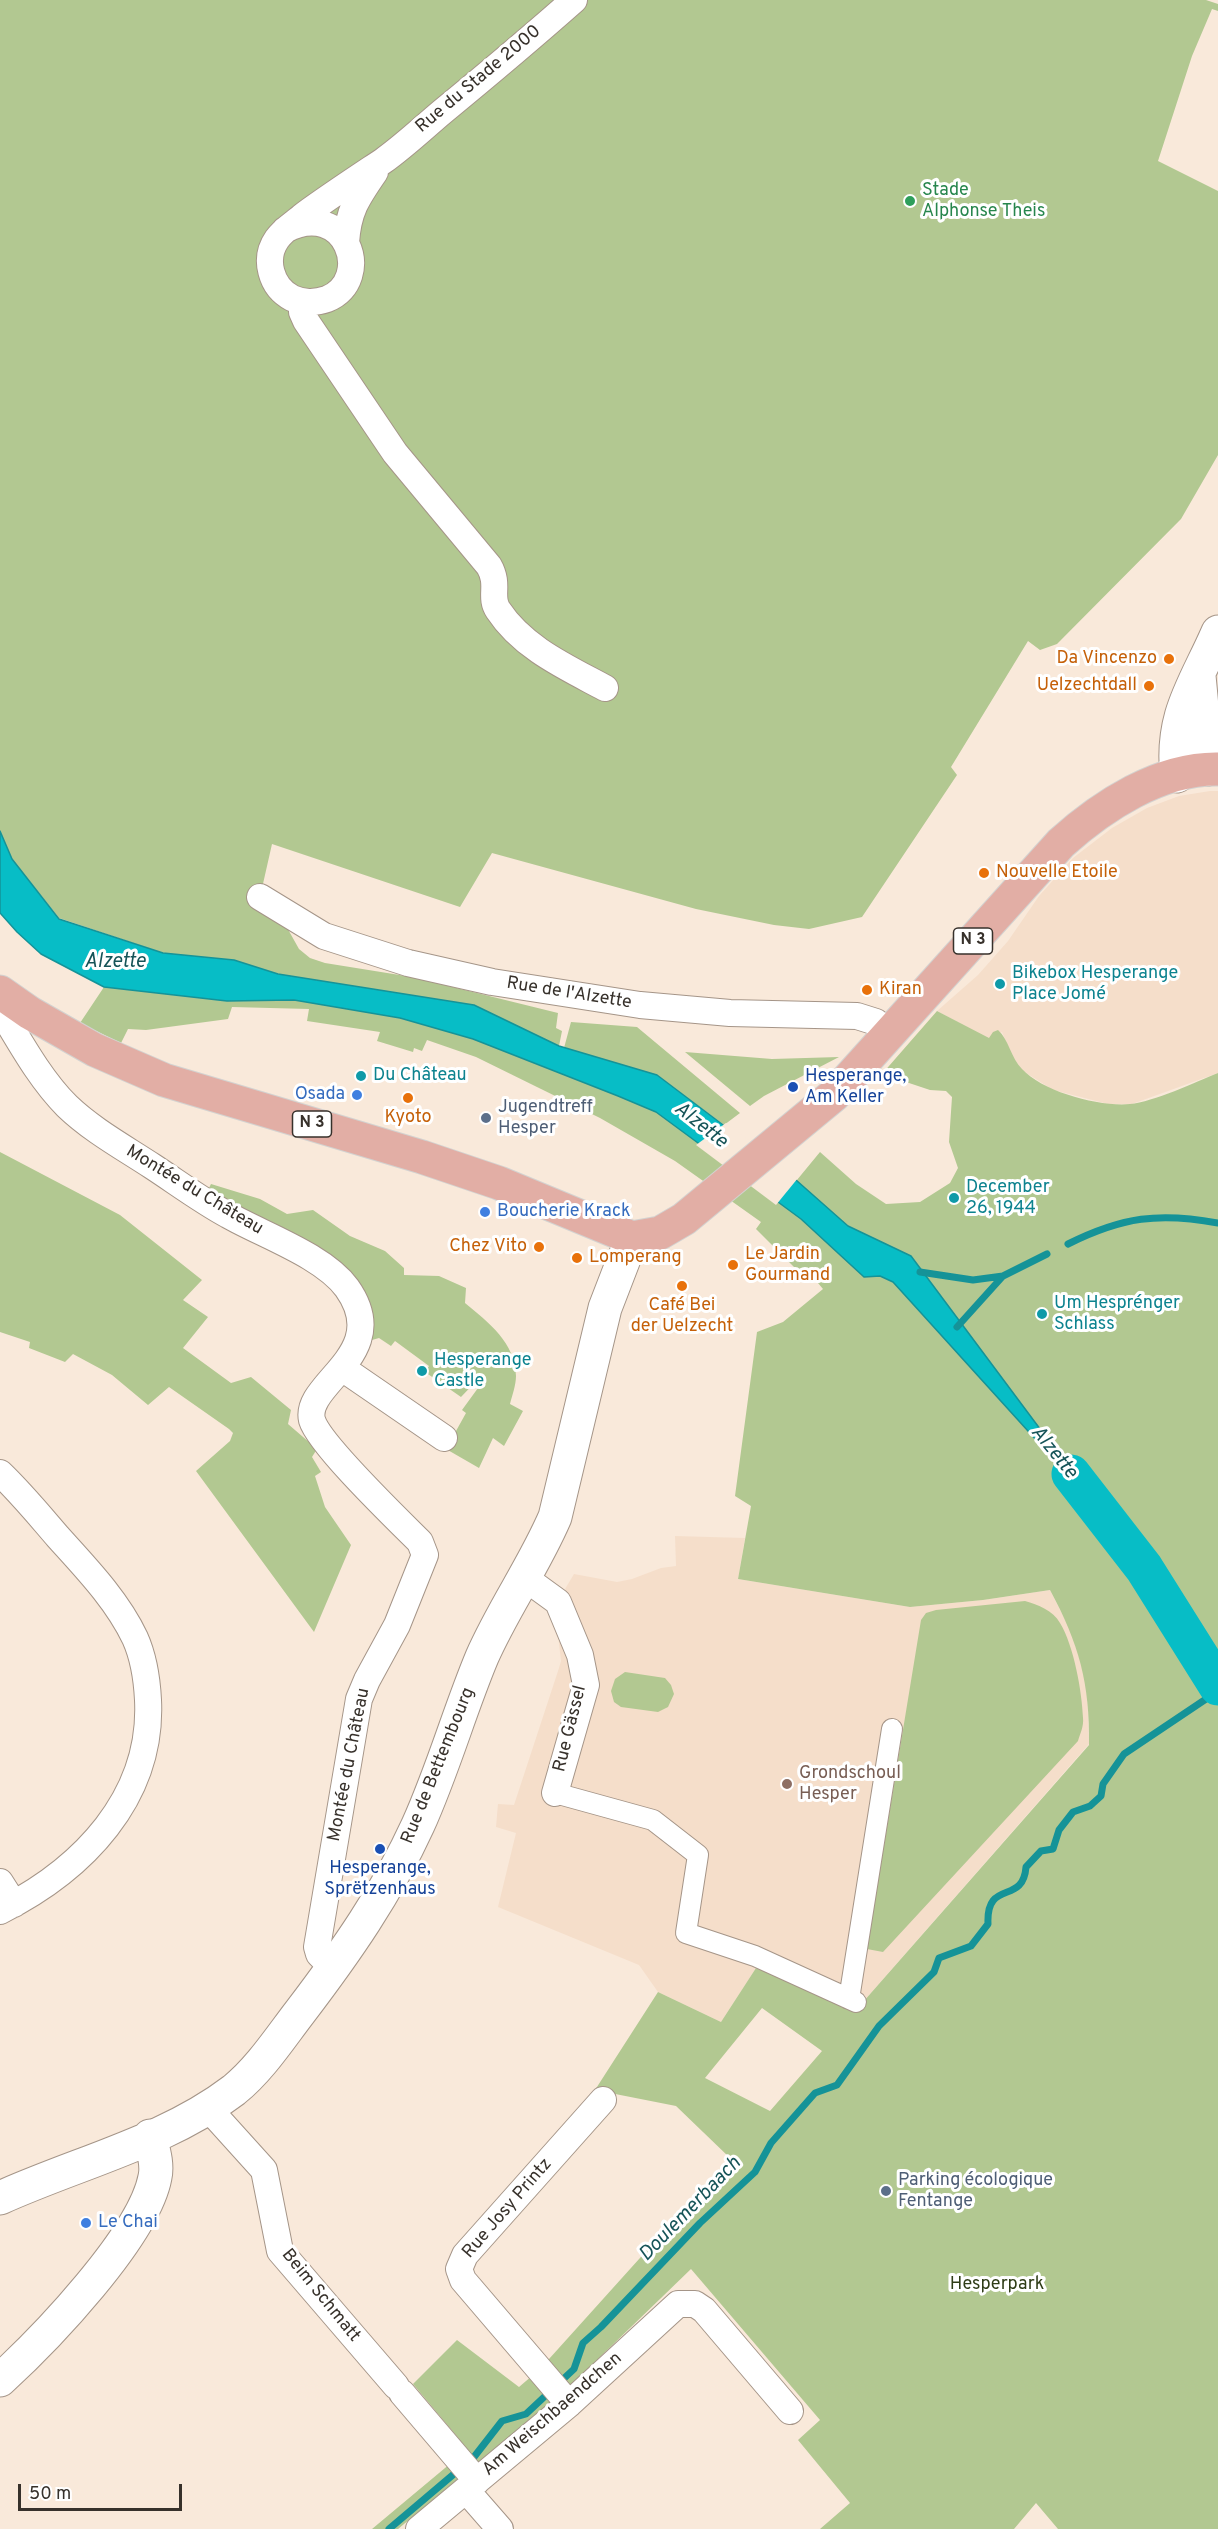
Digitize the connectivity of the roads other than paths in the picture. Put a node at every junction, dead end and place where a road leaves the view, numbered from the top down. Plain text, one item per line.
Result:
1 (574, 0) edge
2 (384, 160) junction
3 (285, 230) junction
4 (346, 243) junction
5 (304, 302) junction
6 (1218, 632) edge
7 (1199, 676) junction
8 (605, 688) dead end
9 (1211, 725) edge
10 (1213, 769) edge
11 (1177, 776) junction
12 (260, 897) dead end
13 (0, 992) edge
14 (0, 1009) edge
15 (890, 1035) junction
16 (632, 1238) junction
17 (342, 1368) junction
18 (444, 1438) dead end
19 (0, 1473) edge
20 (525, 1578) junction
21 (892, 1730) dead end
22 (555, 1793) joint
23 (0, 1882) edge
24 (7, 1907) edge
25 (334, 1969) junction
26 (603, 2100) dead end
27 (208, 2108) junction
28 (150, 2136) junction
29 (0, 2198) edge
30 (0, 2380) edge
31 (565, 2399) junction
32 (790, 2411) dead end
33 (467, 2475) junction
34 (419, 2529) edge
35 (500, 2529) edge

1 - 2 street, Rue du Stade 2000
2 - 3 street, Rue du Stade 2000
2 - 4 street, Rue du Stade 2000
3 - 4 street
3 - 5 street, Rue du Stade 2000
4 - 5 street, Rue du Stade 2000
5 - 8 street
6 - 7 main road
7 - 9 main road
7 - 11 main road
9 - 10 main road
10 - 11 main road, N 3
11 - 15 main road, N 3
12 - 15 street, Rue de l'Alzette
13 - 16 main road, N 3
14 - 17 street, Montée du Château
15 - 16 main road, N 3
16 - 20 main road, Rue de Bettembourg
17 - 18 street
17 - 25 street, Montée du Château
19 - 24 street
20 - 22 street, Rue Gässel
20 - 25 main road, Rue de Bettembourg
21 - 22 street
23 - 24 street
25 - 27 main road, Rue de Bettembourg
26 - 31 street, Rue Josy Printz
27 - 28 main road, Rue de Bettembourg
27 - 33 street, Beim Schmatt
28 - 29 main road, Rue de Bettembourg
28 - 30 main road
31 - 32 street, Am Weischbaendchen
31 - 33 street, Am Weischbaendchen
33 - 34 street, Am Weischbaendchen
33 - 35 street, Beim Schmatt

